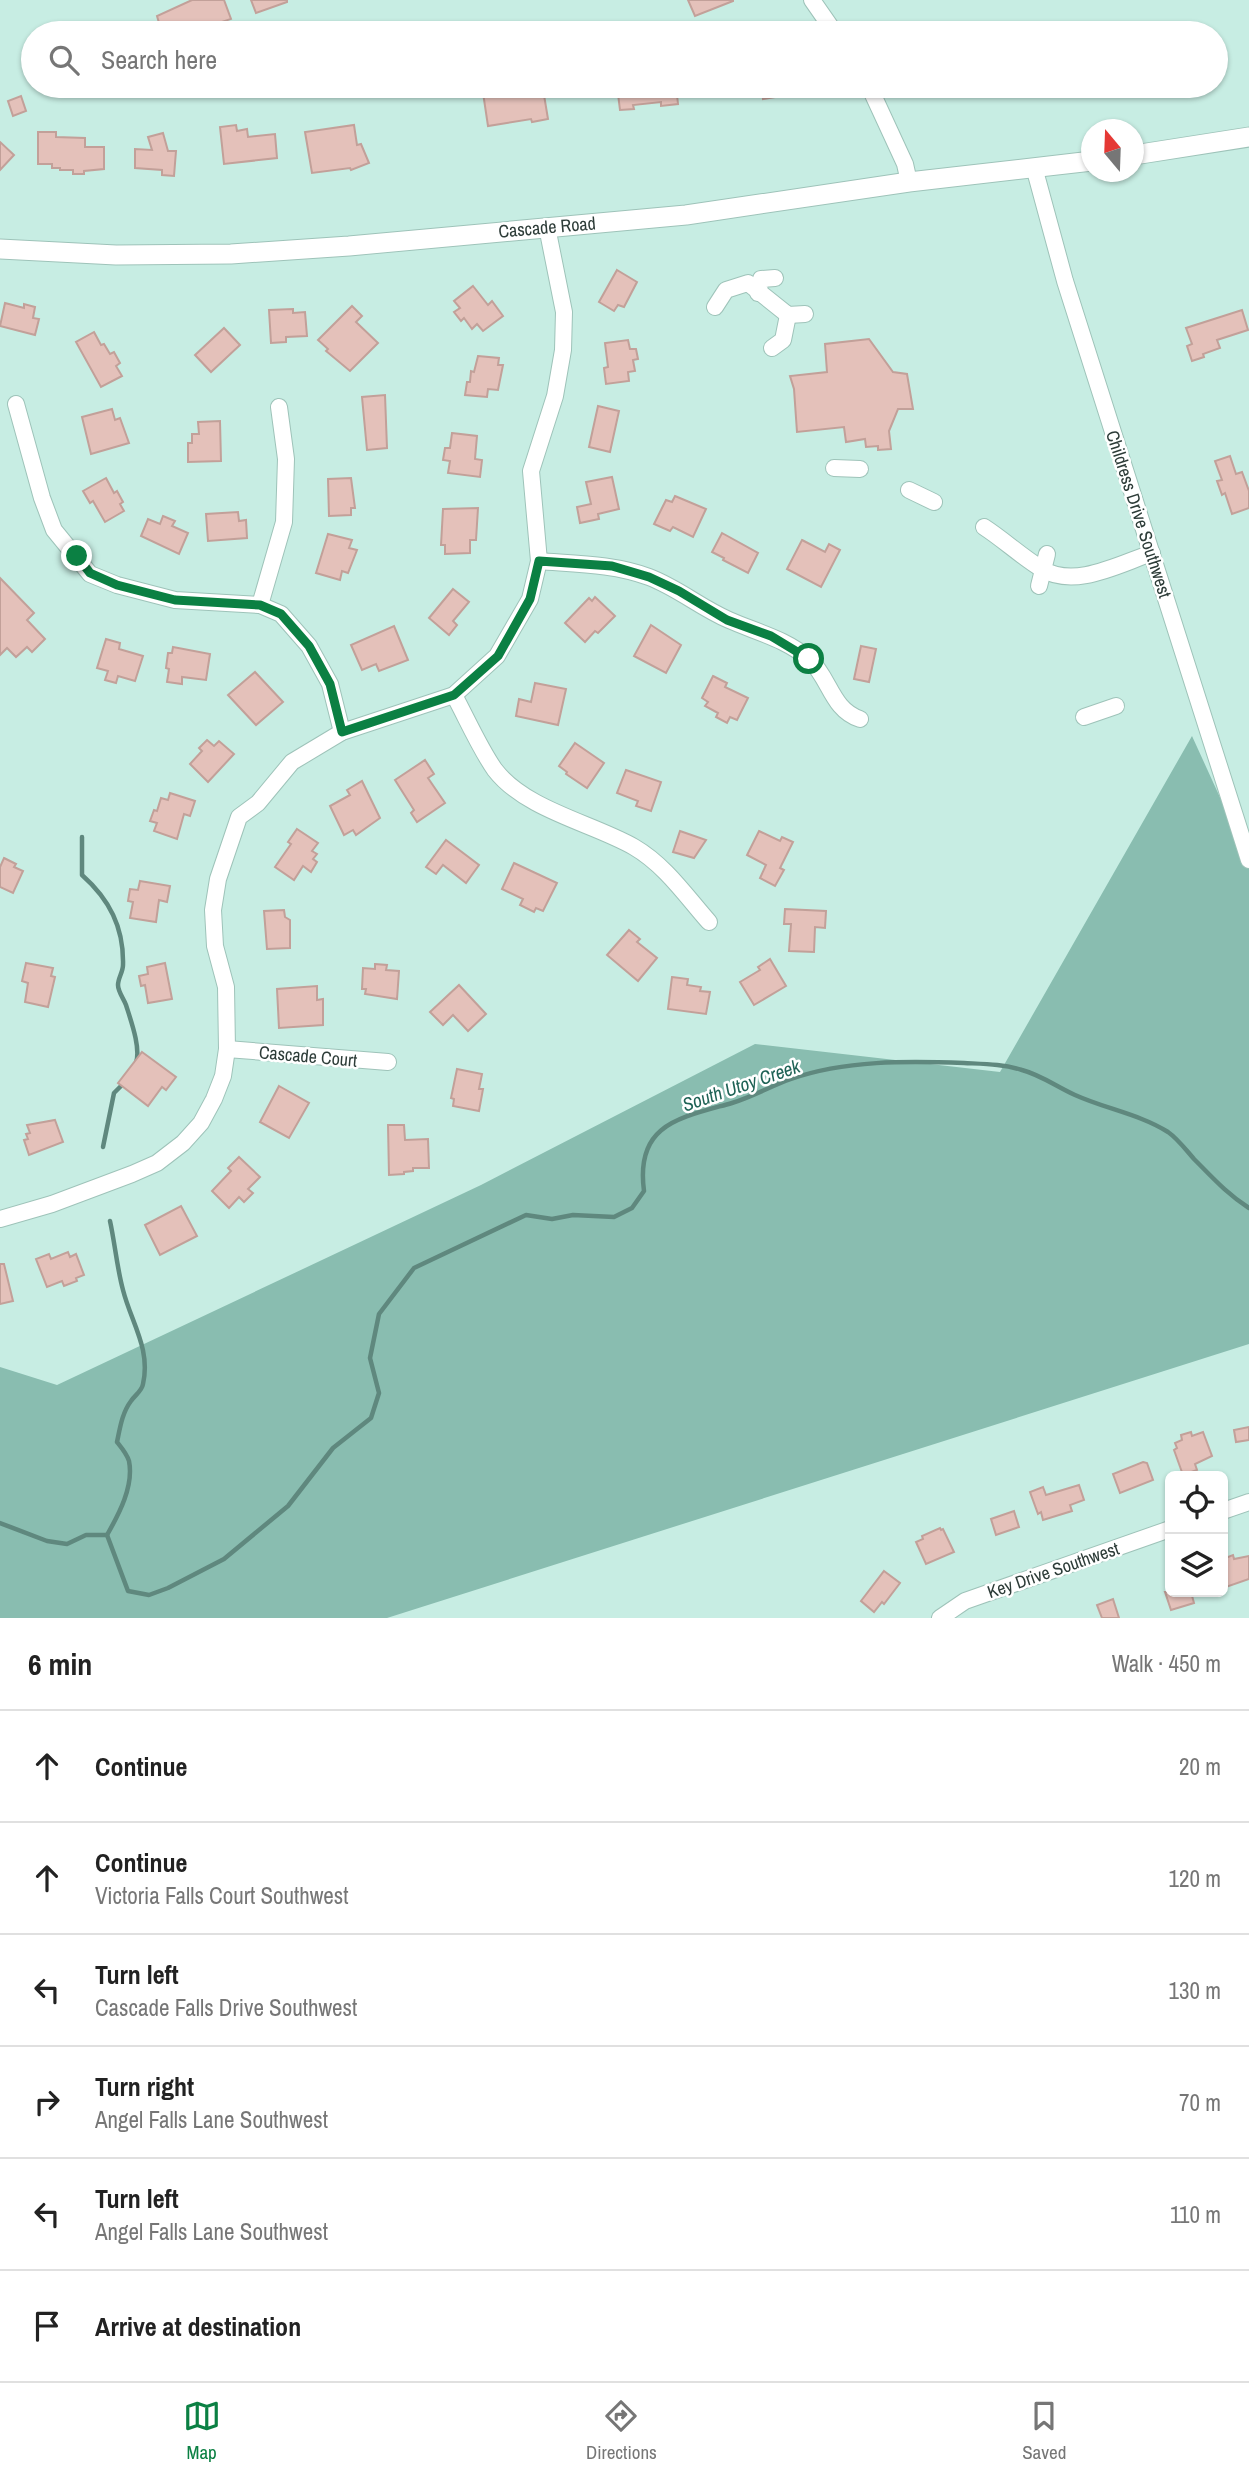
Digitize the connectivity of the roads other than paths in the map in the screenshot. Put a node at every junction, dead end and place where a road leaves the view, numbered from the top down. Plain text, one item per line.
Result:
1 (812, 0) edge
2 (827, 21) edge
3 (875, 98) edge
4 (1249, 137) edge
5 (1144, 153) edge
6 (1081, 161) edge
7 (1034, 167) junction
8 (909, 182) junction
9 (547, 227) junction
10 (0, 249) edge
11 (715, 307) dead end
12 (805, 314) dead end
13 (788, 315) junction
14 (772, 348) dead end
15 (16, 404) dead end
16 (279, 407) dead end
17 (834, 468) dead end
18 (860, 469) dead end
19 (909, 490) dead end
20 (934, 502) dead end
21 (984, 527) dead end
22 (1152, 553) junction
23 (1047, 554) dead end
24 (539, 561) junction
25 (1041, 578) junction
26 (260, 605) junction
27 (454, 695) junction
28 (1116, 706) dead end
29 (1084, 717) dead end
30 (860, 719) dead end
31 (342, 732) junction
32 (1249, 860) edge
33 (709, 922) dead end
34 (228, 1049) junction
35 (388, 1062) dead end
36 (0, 1219) edge
37 (1249, 1502) edge
38 (1228, 1509) edge
39 (1165, 1531) edge
40 (940, 1618) edge

1 - 2 street
3 - 8 street
4 - 5 main road
6 - 7 main road, Cascade Road
7 - 8 main road, Cascade Road
7 - 22 street, Childress Drive Southwest
8 - 9 main road, Cascade Road
9 - 10 main road, Cascade Road
9 - 24 street
11 - 13 street
12 - 13 street
13 - 14 street
15 - 26 street
16 - 26 street
17 - 18 street
19 - 20 street
21 - 25 street
22 - 25 street
22 - 32 street, Childress Drive Southwest
23 - 25 street
24 - 27 street
24 - 30 street
26 - 31 street
27 - 31 street
27 - 33 street
28 - 29 street
31 - 34 street
34 - 35 street, Cascade Court
34 - 36 street
37 - 38 street
39 - 40 street, Key Drive Southwest

